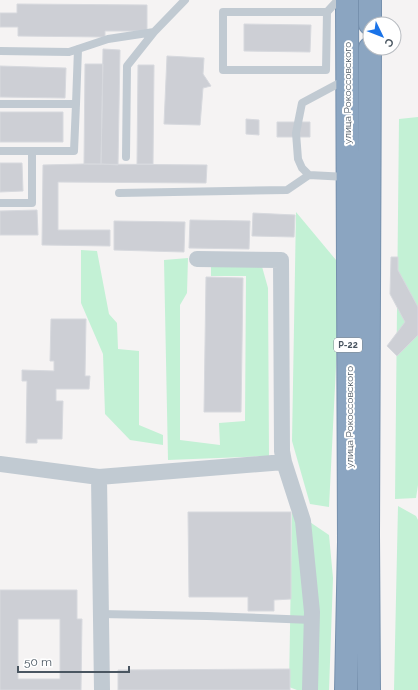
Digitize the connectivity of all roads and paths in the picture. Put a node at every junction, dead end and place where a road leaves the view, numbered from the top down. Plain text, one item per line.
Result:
1 (184, 0) edge
2 (338, 0) edge
3 (347, 0) edge
4 (370, 0) edge
5 (327, 12) junction
6 (370, 16) edge
7 (154, 32) junction
8 (78, 49) junction
9 (0, 51) edge
10 (370, 56) edge
11 (347, 79) junction
12 (0, 104) edge
13 (76, 104) junction
14 (0, 151) edge
15 (32, 151) junction
16 (126, 156) dead end
17 (309, 175) junction
18 (348, 178) junction
19 (119, 193) dead end
20 (0, 203) edge
21 (197, 259) dead end
22 (284, 462) junction
23 (0, 464) edge
24 (99, 477) junction
25 (100, 614) junction
26 (312, 620) junction
27 (102, 690) edge
28 (310, 690) edge
29 (346, 690) edge
30 (369, 690) edge

1 - 7 lane
2 - 5 lane
3 - 11 highway, улица Рокоссовского / Р-22
4 - 6 highway
5 - 5 lane
7 - 8 lane
7 - 16 lane
8 - 9 lane
8 - 13 lane
10 - 30 highway, улица Рокоссовского / Р-22
11 - 17 lane
11 - 18 highway, улица Рокоссовского / Р-22
12 - 13 lane
13 - 15 lane
14 - 15 lane
15 - 20 lane
17 - 18 lane
17 - 19 lane
18 - 29 highway, улица Рокоссовского / Р-22
21 - 22 street
22 - 24 street
22 - 26 street
23 - 24 street
24 - 25 street
25 - 26 lane
25 - 27 street
26 - 28 street

